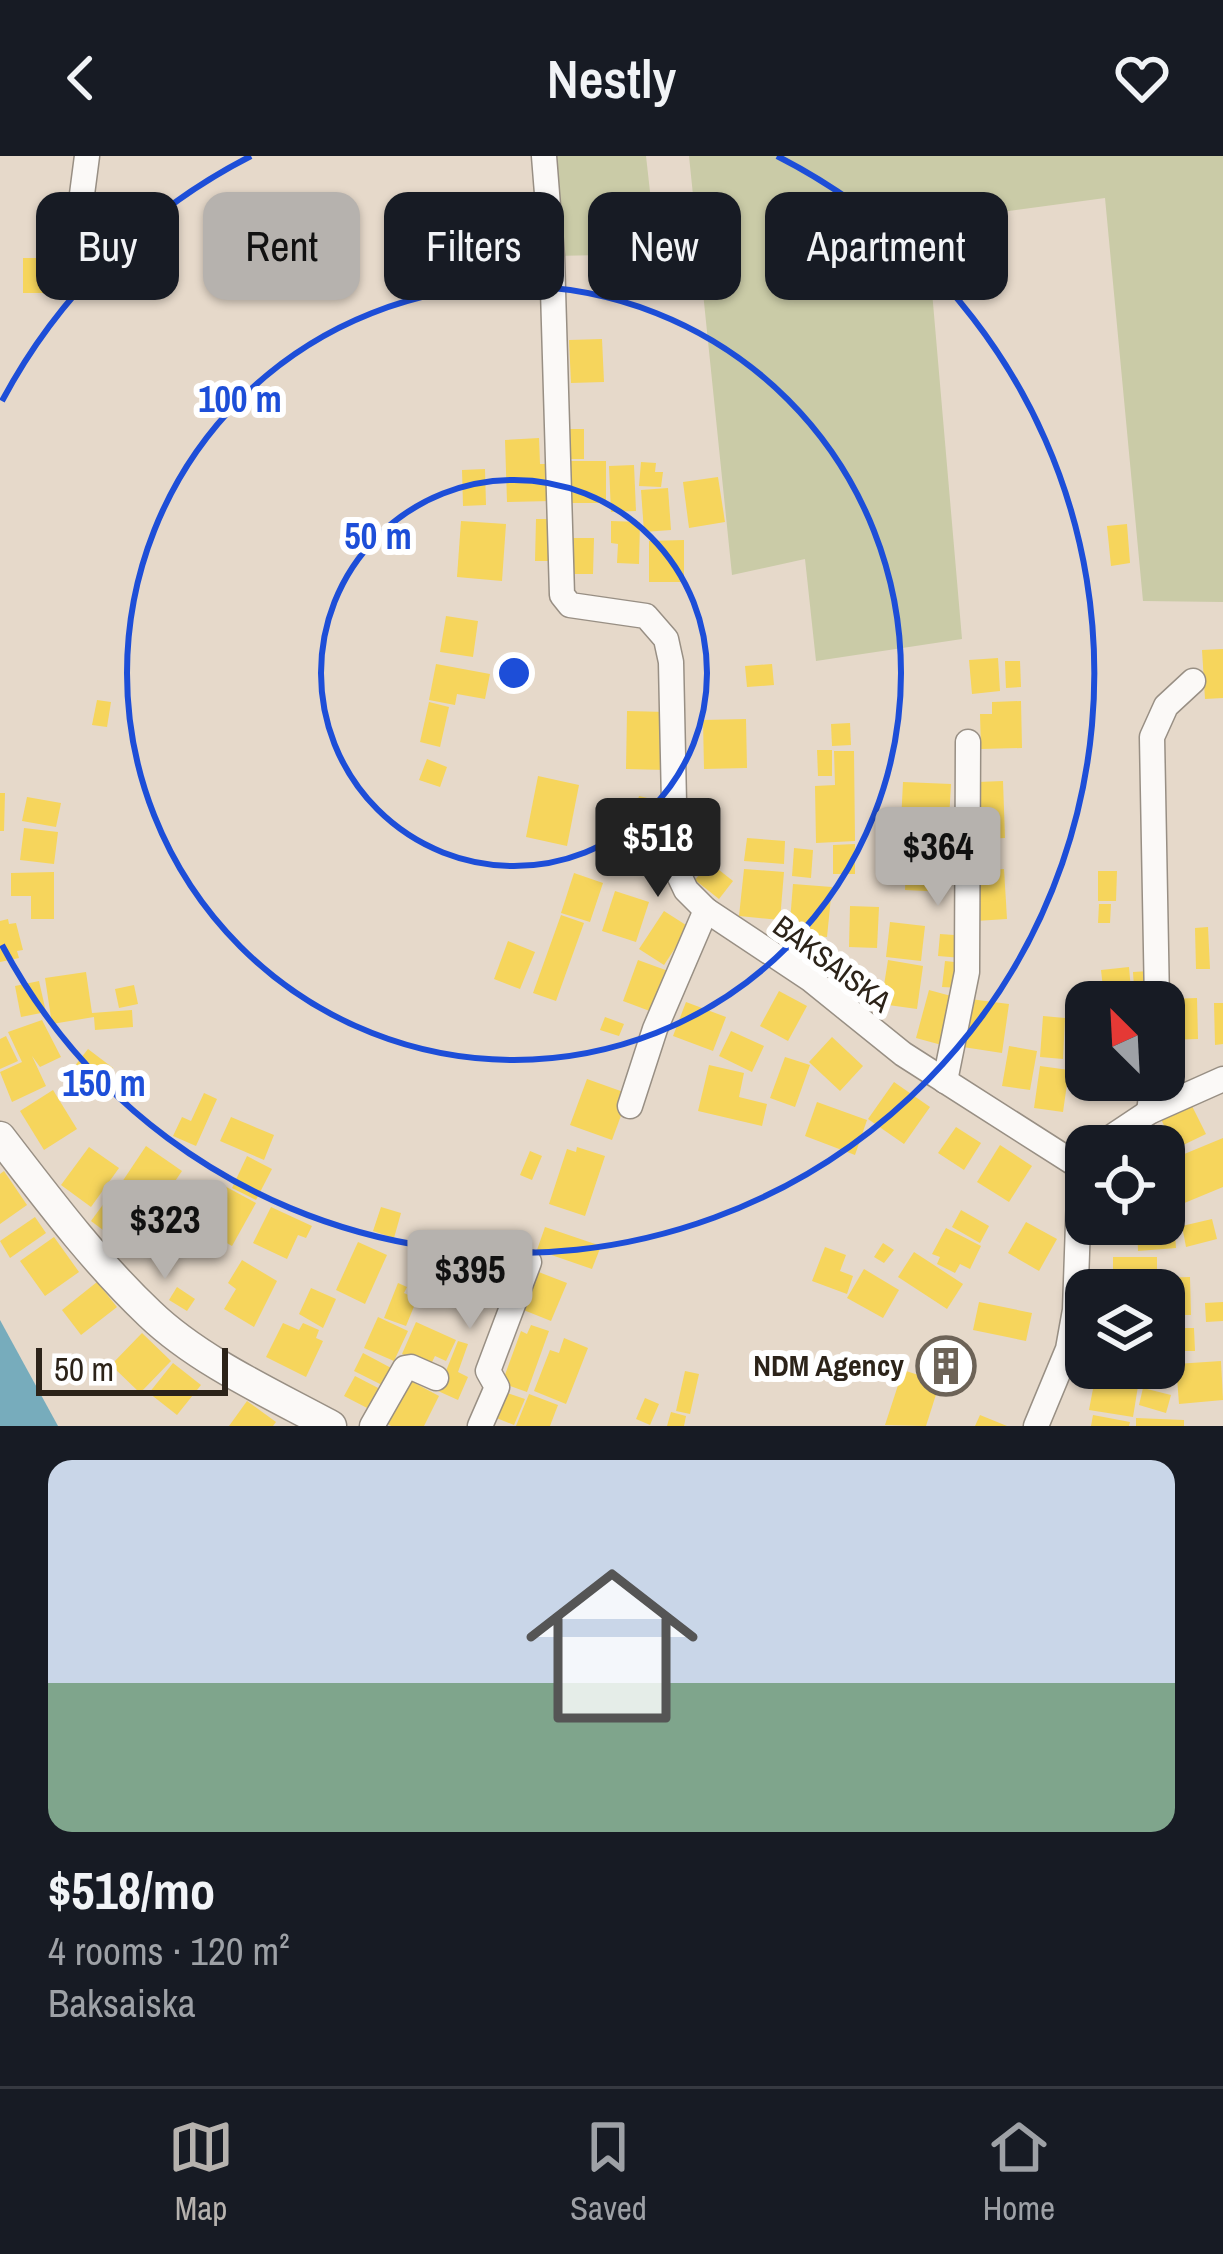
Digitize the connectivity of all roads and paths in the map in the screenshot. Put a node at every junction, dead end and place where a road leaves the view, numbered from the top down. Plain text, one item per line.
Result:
1 (87, 156) edge
2 (544, 156) edge
3 (82, 192) edge
4 (1193, 681) dead end
5 (968, 742) dead end
6 (706, 910) junction
7 (1157, 981) edge
8 (1223, 1079) edge
9 (945, 1081) junction
10 (1150, 1101) edge
11 (631, 1106) dead end
12 (1149, 1112) junction
13 (1130, 1125) edge
14 (0, 1138) edge
15 (1065, 1152) edge
16 (1079, 1245) edge
17 (529, 1262) dead end
18 (436, 1378) dead end
19 (331, 1426) edge
20 (372, 1426) edge
21 (480, 1426) edge
22 (1036, 1426) edge

1 - 3 street
2 - 6 street, BAKSAISKA
4 - 7 street
5 - 9 street
6 - 9 street, BAKSAISKA
6 - 11 street
8 - 12 street
9 - 15 street, BAKSAISKA
10 - 12 street
12 - 13 street
14 - 19 street
16 - 22 street, BAKSAISKA
17 - 21 street
18 - 20 street

